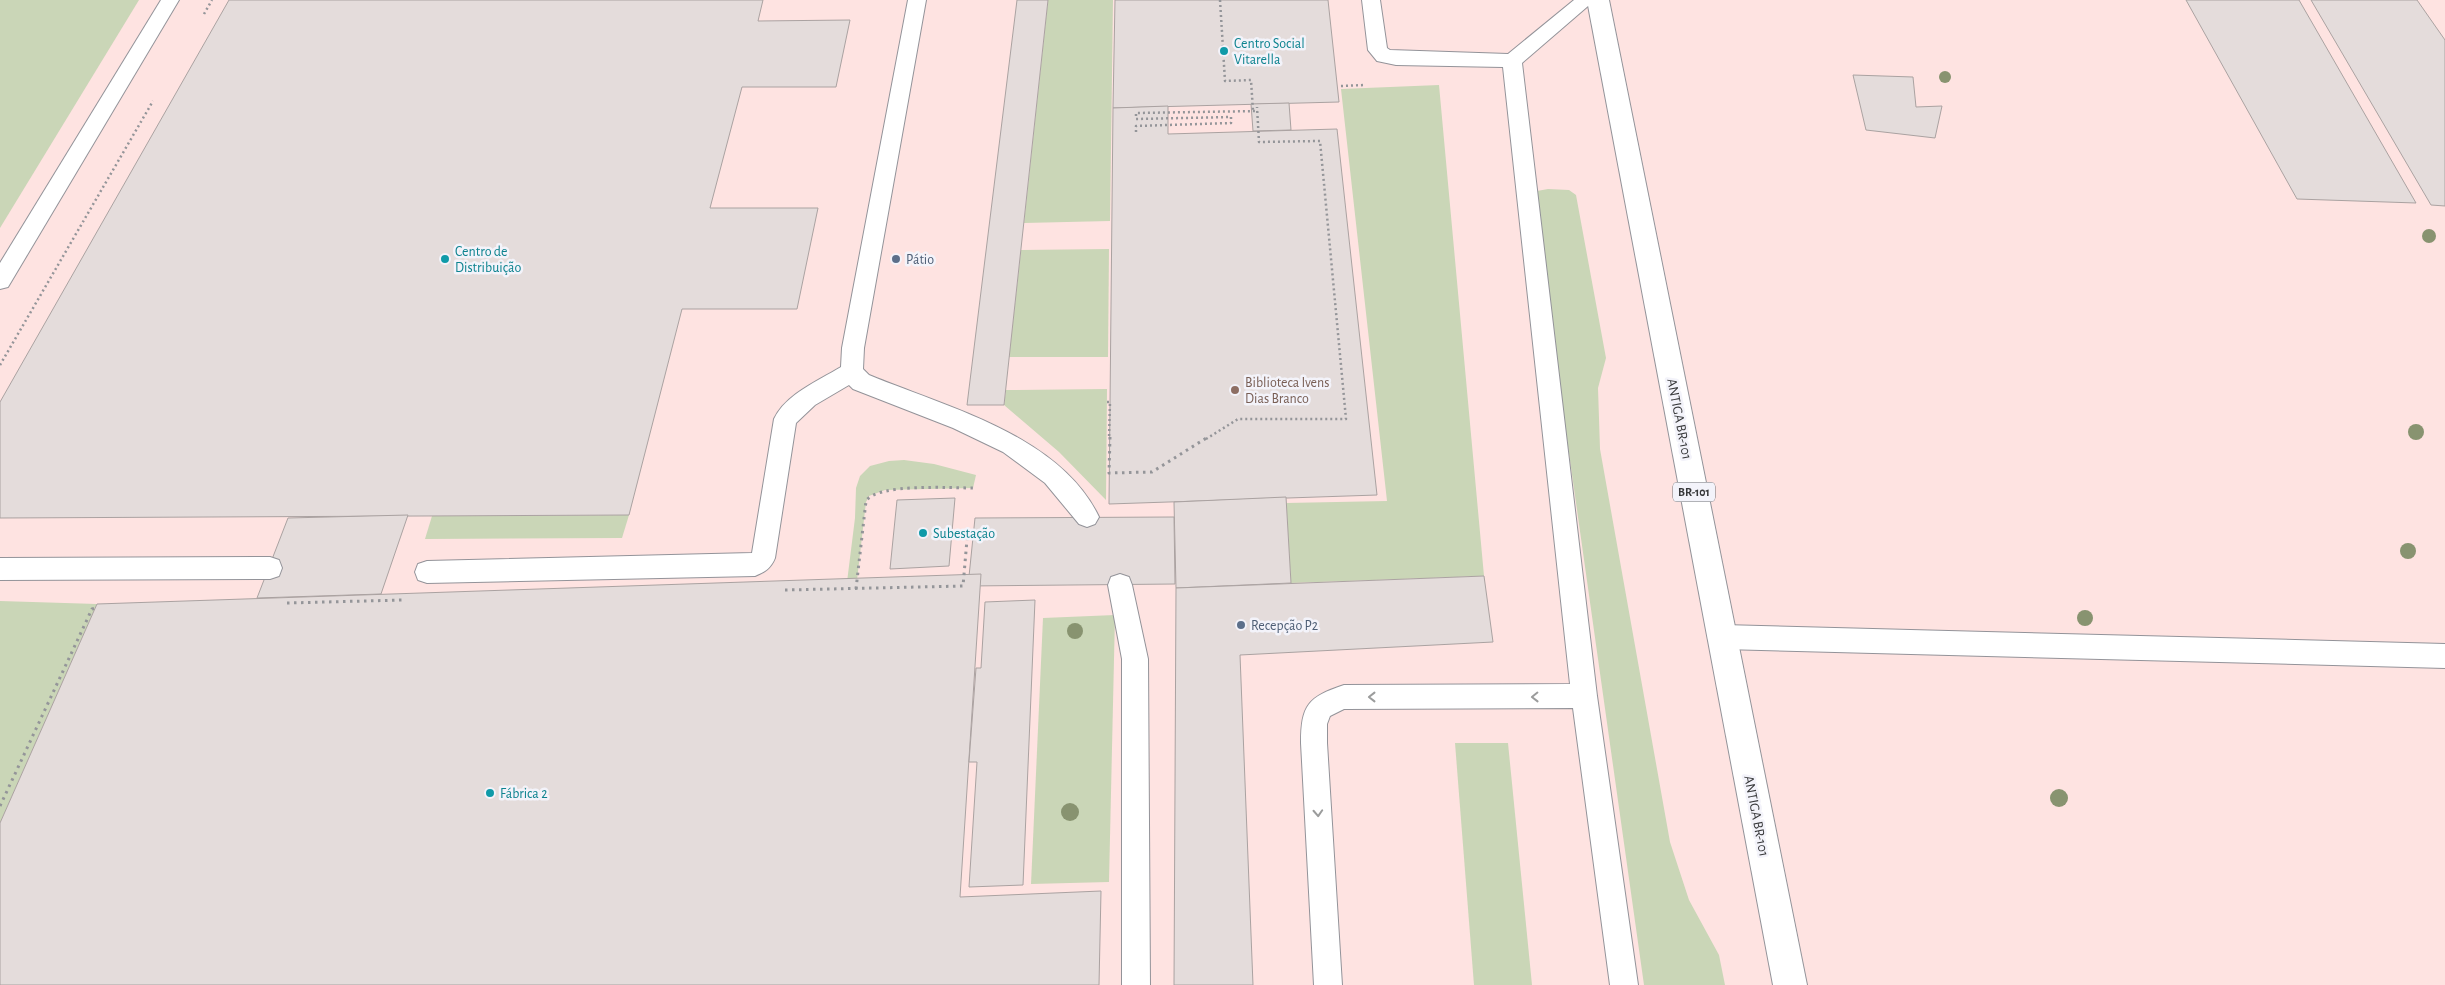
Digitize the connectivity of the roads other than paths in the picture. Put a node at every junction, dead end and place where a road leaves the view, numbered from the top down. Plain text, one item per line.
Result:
1 (170, 0) edge
2 (917, 0) edge
3 (1371, 0) edge
4 (1586, 0) edge
5 (1598, 0) edge
6 (1512, 61) junction
7 (0, 281) edge
8 (852, 372) junction
9 (1088, 517) dead end
10 (270, 568) dead end
11 (0, 569) edge
12 (427, 572) dead end
13 (1120, 584) dead end
14 (1723, 637) junction
15 (2445, 656) edge
16 (1584, 696) junction
17 (1136, 985) edge
18 (1328, 985) edge
19 (1624, 985) edge
20 (1790, 985) edge

1 - 7 lane
2 - 8 lane
3 - 6 lane
4 - 6 lane
5 - 14 main road, ANTIGA BR-101 / BR-101
6 - 16 lane
8 - 9 lane
8 - 12 lane
10 - 11 lane
13 - 17 lane
14 - 15 lane
14 - 20 main road, ANTIGA BR-101 / BR-101
16 -> 18 lane
16 - 19 lane

